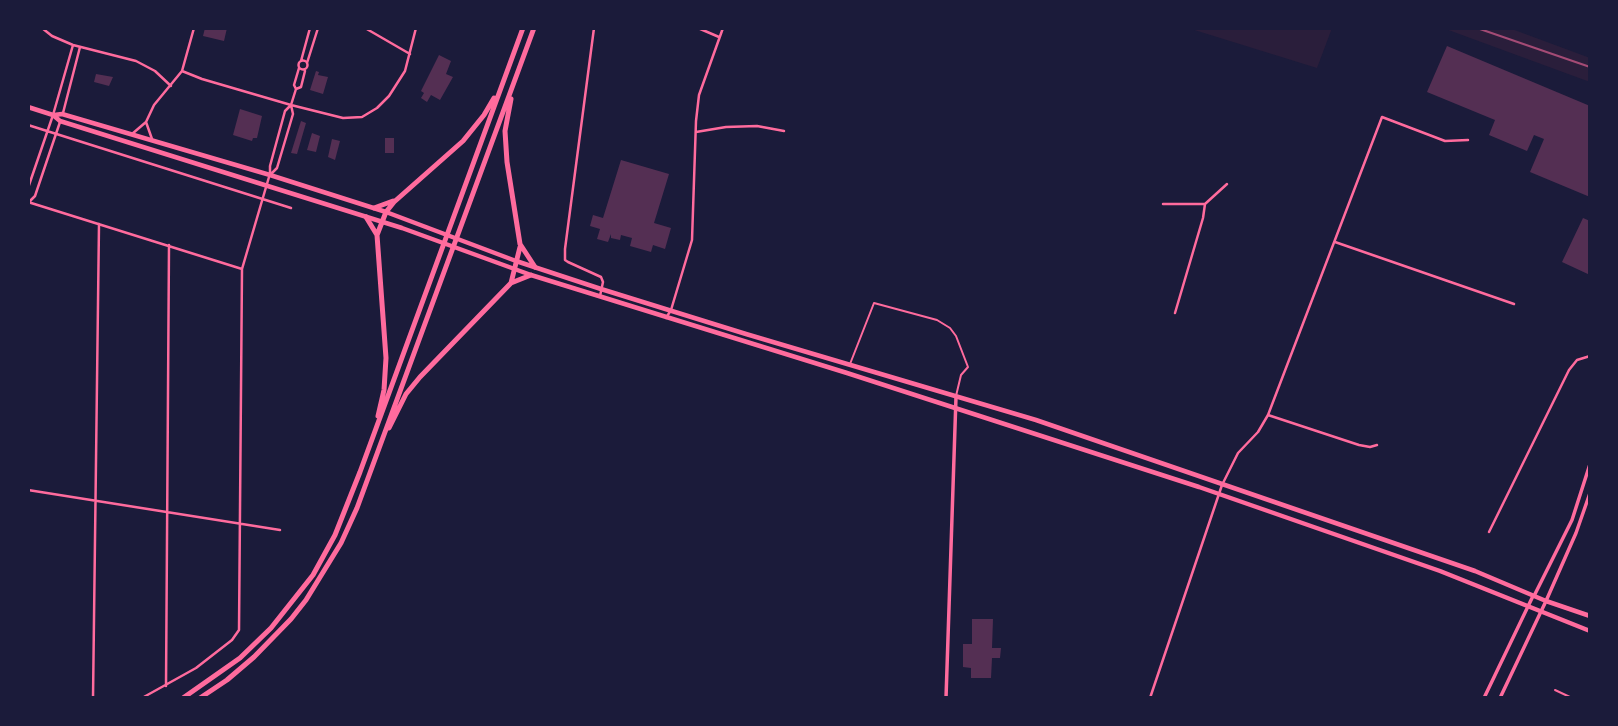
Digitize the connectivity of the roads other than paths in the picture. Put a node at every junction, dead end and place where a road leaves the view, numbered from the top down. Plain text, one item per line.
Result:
1 (42, 28) edge
2 (194, 28) edge
3 (310, 28) edge
4 (318, 28) edge
5 (366, 28) edge
6 (416, 28) edge
7 (523, 28) edge
8 (534, 28) edge
9 (594, 28) edge
10 (698, 28) edge
11 (723, 28) edge
12 (719, 37) junction
13 (73, 45) junction
14 (80, 47) junction
15 (410, 54) junction
16 (301, 61) junction
17 (307, 63) junction
18 (299, 68) junction
19 (306, 69) junction
20 (182, 71) junction
21 (514, 82) junction
22 (171, 86) junction
23 (296, 89) junction
24 (500, 90) junction
25 (291, 105) junction
26 (28, 107) edge
27 (62, 114) junction
28 (53, 116) junction
29 (60, 121) junction
30 (146, 122) junction
31 (28, 125) edge
32 (784, 131) dead end
33 (48, 132) junction
34 (695, 132) junction
35 (56, 134) junction
36 (127, 135) junction
37 (1468, 140) dead end
38 (156, 142) junction
39 (270, 175) junction
40 (267, 184) junction
41 (1227, 184) dead end
42 (28, 188) edge
43 (399, 197) junction
44 (261, 200) junction
45 (28, 202) edge
46 (1163, 204) dead end
47 (1205, 204) junction
48 (291, 208) dead end
49 (374, 208) junction
50 (387, 212) junction
51 (366, 217) junction
52 (383, 222) junction
53 (99, 224) junction
54 (377, 235) junction
55 (1335, 242) junction
56 (520, 244) junction
57 (169, 245) junction
58 (516, 261) junction
59 (535, 267) junction
60 (242, 269) junction
61 (515, 269) junction
62 (531, 275) junction
63 (511, 283) junction
64 (601, 289) junction
65 (600, 296) junction
66 (1514, 304) dead end
67 (671, 310) junction
68 (1175, 313) dead end
69 (666, 318) junction
70 (1590, 356) edge
71 (849, 365) junction
72 (956, 397) junction
73 (956, 408) junction
74 (1268, 415) junction
75 (1377, 445) dead end
76 (369, 450) junction
77 (379, 450) junction
78 (1590, 464) edge
79 (1222, 485) junction
80 (28, 490) edge
81 (1590, 493) edge
82 (1219, 494) junction
83 (94, 501) junction
84 (168, 513) junction
85 (240, 524) junction
86 (279, 530) dead end
87 (1489, 532) dead end
88 (1534, 596) junction
89 (1546, 601) junction
90 (1528, 606) junction
91 (1542, 612) junction
92 (1590, 616) edge
93 (1590, 631) edge
94 (166, 686) junction
95 (1555, 690) dead end
96 (93, 698) edge
97 (142, 698) edge
98 (183, 698) edge
99 (200, 698) edge
100 (946, 698) edge
101 (1150, 698) edge
102 (1484, 698) edge
103 (1500, 698) edge
104 (1572, 698) edge

1 - 13 street
2 - 20 street
3 - 16 street
4 - 17 street
5 - 15 street
6 - 15 street
7 - 24 highway
8 - 21 highway
9 - 64 street
10 - 12 street
11 - 12 street
12 - 34 street
13 - 14 street
13 - 28 street
14 - 22 street
14 - 27 street
15 - 25 street
16 - 17 street
16 - 18 street
17 - 19 street
18 - 19 street
18 - 23 street
19 - 23 street
20 - 22 street
20 - 25 street
21 - 56 highway
21 - 77 highway
22 - 30 street
23 - 25 street
24 - 43 highway
24 - 76 highway
25 - 39 street
25 - 39 street
26 - 28 main road
27 - 28 main road
27 - 29 street
27 - 36 main road
28 - 29 main road
28 - 33 street
29 - 35 street
29 - 40 main road
30 - 36 street
30 - 38 street
31 - 33 street
32 - 34 street
33 - 35 street
33 - 42 street
34 - 67 street
35 - 44 street
35 - 45 street
36 - 38 main road
37 - 55 street
38 - 39 main road
39 - 40 street
39 - 49 main road
40 - 44 street
40 - 51 main road
41 - 47 street
43 - 49 highway
43 - 50 highway
44 - 48 street
44 - 60 street
45 - 53 street
46 - 47 street
47 - 68 street
49 - 50 main road
50 - 52 highway
50 - 58 main road
51 - 52 main road
51 - 54 highway
52 - 54 highway
52 - 61 main road
53 - 57 street
53 - 83 street
54 - 76 highway
55 - 66 street
55 - 74 street
56 - 58 highway
56 - 59 highway
57 - 60 street
57 - 84 street
58 - 59 main road
58 - 61 highway
59 - 64 main road
60 - 85 street
61 - 62 main road
61 - 63 highway
62 - 63 highway
62 - 65 main road
63 - 77 highway
64 - 65 street
64 - 67 main road
65 - 69 main road
67 - 69 street
67 - 71 main road
69 - 73 main road
70 - 87 street
71 - 72 main road
71 - 72 lane
72 - 73 street
72 - 79 main road
73 - 82 main road
73 - 100 street
74 - 75 street
74 - 79 street
76 - 98 highway
77 - 99 highway
78 - 88 street
79 - 82 street
79 - 88 main road
80 - 83 street
81 - 89 street
82 - 90 main road
82 - 101 street
83 - 84 street
83 - 96 street
84 - 85 street
84 - 94 street
85 - 86 street
85 - 94 street
88 - 89 main road
88 - 90 street
89 - 91 street
89 - 92 main road
90 - 91 main road
90 - 102 street
91 - 93 main road
91 - 103 street
94 - 97 street
95 - 104 lane

